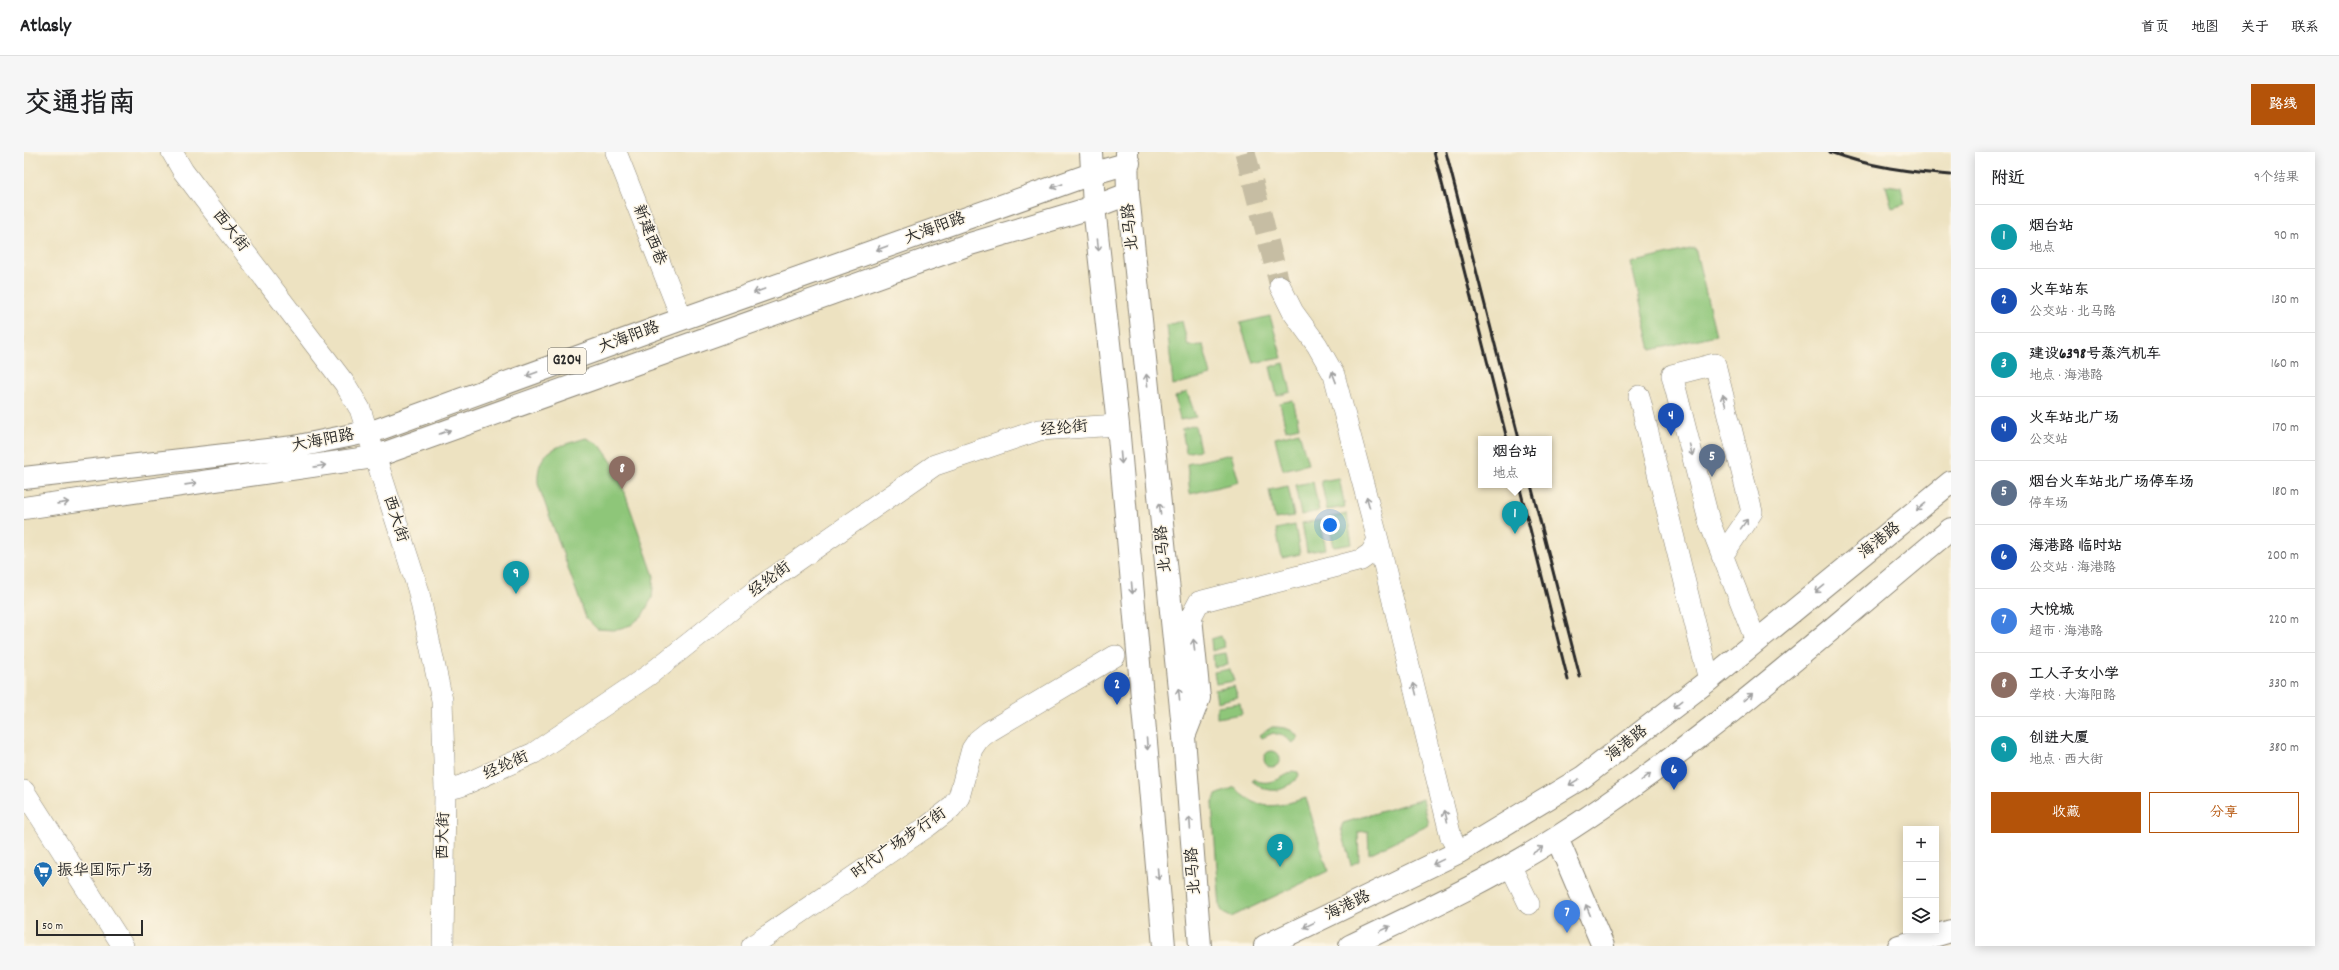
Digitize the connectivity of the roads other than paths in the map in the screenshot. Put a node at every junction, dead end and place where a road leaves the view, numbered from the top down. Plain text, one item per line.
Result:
1 (172, 152) edge
2 (616, 152) edge
3 (1128, 158) edge
4 (1093, 162) edge
5 (1128, 194) junction
6 (1094, 207) junction
7 (1280, 286) tunnel mouth
8 (682, 319) junction
9 (1639, 396) dead end
10 (1118, 425) junction
11 (367, 433) junction
12 (374, 457) junction
13 (24, 478) edge
14 (1951, 482) edge
15 (24, 508) edge
16 (1951, 529) edge
17 (1380, 546) junction
18 (1722, 556) junction
19 (1191, 617) joint
20 (1756, 641) junction
21 (1115, 656) dead end
22 (1709, 680) junction
23 (1184, 737) junction
24 (445, 790) junction
25 (24, 791) edge
26 (1557, 838) junction
27 (1459, 852) junction
28 (1511, 867) junction
29 (1529, 904) dead end
30 (1951, 931) edge
31 (123, 946) edge
32 (443, 946) edge
33 (752, 946) edge
34 (1164, 946) edge
35 (1200, 946) edge
36 (1265, 946) edge
37 (1350, 946) edge
38 (1604, 946) edge
39 (1899, 946) edge

1 - 11 street, 西大街
2 - 8 street, 新建西巷
3 - 4 main road, 大海阳路
3 - 5 main road, 北马路
4 - 6 main road
4 -> 8 main road, 大海阳路 / G204
5 - 6 main road, 大海阳路
23 -> 5 main road, 北马路
6 -> 10 main road
12 -> 6 main road, 大海阳路 / G204
17 -> 7 street
8 -> 11 main road, 大海阳路 / G204
9 - 22 street
10 - 24 street, 经纶街
10 -> 34 main road
11 - 12 street, 西大街
11 - 13 main road, 大海阳路 / G204
15 -> 12 main road, 大海阳路 / G204
12 - 24 street, 西大街
14 -> 20 main road, 海港路
26 -> 16 main road
17 - 19 street
27 -> 17 street
18 -> 18 street
18 - 20 street
23 -> 19 main road
20 - 22 main road, 海港路
21 - 33 street, 时代广场步行街
22 -> 27 main road, 海港路
35 -> 23 main road, 北马路
24 - 32 street, 西大街
25 - 31 street
28 -> 26 main road
38 -> 26 main road
27 -> 36 main road, 海港路
28 - 29 street
37 -> 28 main road
30 - 39 main road

